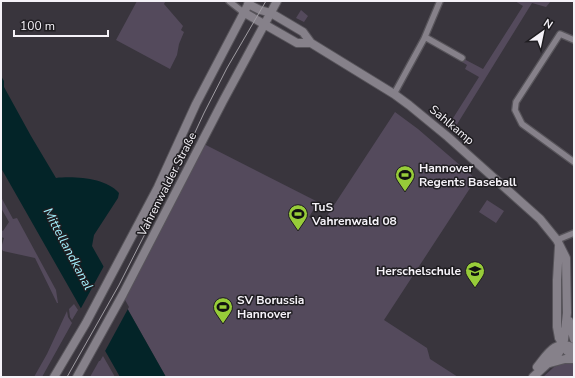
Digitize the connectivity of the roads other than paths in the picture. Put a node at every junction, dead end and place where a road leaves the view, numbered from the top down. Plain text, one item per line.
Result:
1 (229, 1) edge
2 (277, 1) edge
3 (440, 1) edge
4 (246, 2) edge
5 (243, 12) junction
6 (271, 13) junction
7 (264, 24) junction
8 (425, 37) junction
9 (574, 40) edge
10 (311, 43) junction
11 (462, 58) dead end
12 (394, 94) junction
13 (574, 162) edge
14 (574, 233) edge
15 (558, 243) junction
16 (567, 313) junction
17 (557, 327) junction
18 (574, 339) edge
19 (563, 344) junction
20 (574, 348) edge
21 (550, 351) junction
22 (574, 358) edge
23 (544, 366) junction
24 (54, 377) edge
25 (77, 377) edge
26 (529, 377) edge
27 (533, 377) edge

1 - 5 street
2 - 6 street, Vahrenwalder Straße
3 - 8 street
4 - 5 street, Vahrenwalder Straße
4 - 6 street, Sahlkamp
5 - 7 street, Sahlkamp
5 - 24 street, Vahrenwalder Straße
6 - 7 street, Vahrenwalder Straße
6 - 10 street, Sahlkamp
7 - 10 street, Sahlkamp
7 - 25 street, Vahrenwalder Straße
8 - 11 street
8 - 12 street
9 - 13 street
10 - 12 street, Sahlkamp
12 - 15 street, Sahlkamp
14 - 15 street
15 - 16 street, Sahlkamp
15 - 17 street
16 - 18 street, Sahlkamp
16 - 19 street, Sahlkamp
17 - 19 street
17 - 21 street
19 - 20 street
19 - 21 street
19 - 22 street
19 - 23 street
21 - 26 street
22 - 23 street
23 - 27 street

